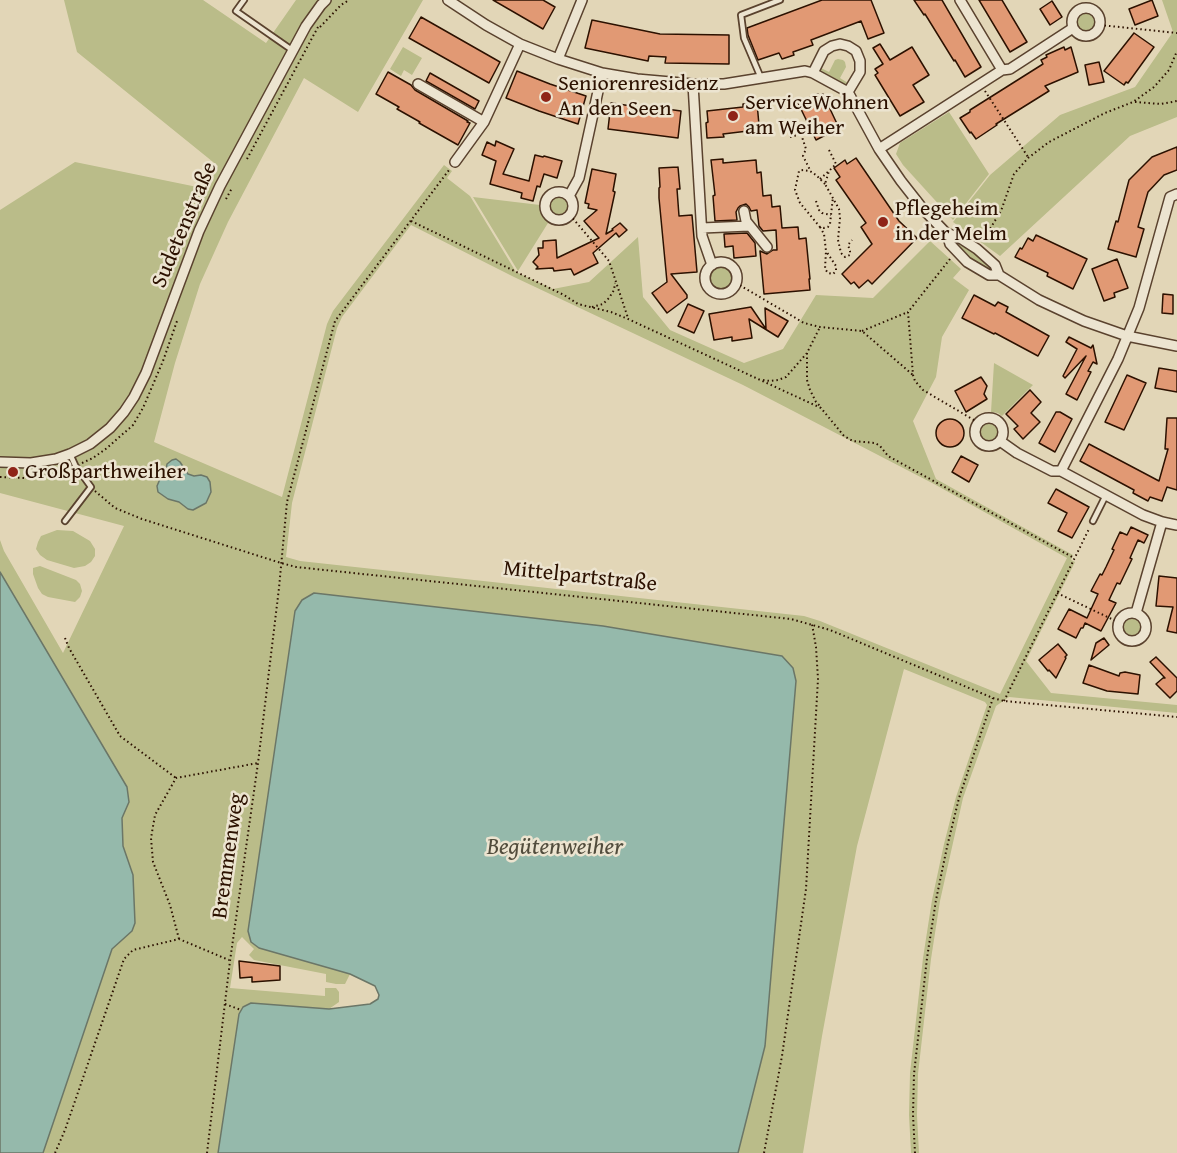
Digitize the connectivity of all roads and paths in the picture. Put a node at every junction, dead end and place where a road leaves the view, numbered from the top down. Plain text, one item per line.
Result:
1 (244, 0) edge
2 (326, 0) edge
3 (348, 0) edge
4 (448, 0) edge
5 (582, 0) edge
6 (780, 0) edge
7 (960, 0) edge
8 (1100, 25) junction
9 (1073, 28) junction
10 (1177, 33) edge
11 (520, 44) junction
12 (292, 50) junction
13 (1177, 51) edge
14 (558, 59) junction
15 (1002, 70) junction
16 (602, 73) junction
17 (813, 73) junction
18 (761, 79) junction
19 (418, 84) dead end
20 (693, 84) junction
21 (980, 84) junction
22 (848, 92) junction
23 (1177, 101) edge
24 (1133, 102) junction
25 (484, 122) junction
26 (805, 133) dead end
27 (801, 134) junction
28 (790, 137) dead end
29 (879, 149) junction
30 (829, 150) dead end
31 (1028, 158) junction
32 (455, 162) joint
33 (243, 166) dead end
34 (810, 171) junction
35 (829, 171) junction
36 (820, 179) junction
37 (825, 184) junction
38 (232, 187) dead end
39 (1177, 194) edge
40 (569, 196) junction
41 (832, 197) junction
42 (816, 201) dead end
43 (222, 208) dead end
44 (744, 212) dead end
45 (570, 215) junction
46 (831, 215) junction
47 (411, 221) junction
48 (749, 226) junction
49 (820, 227) junction
50 (702, 228) junction
51 (947, 234) junction
52 (852, 240) dead end
53 (981, 244) dead end
54 (767, 248) dead end
55 (826, 251) junction
56 (951, 258) dead end
57 (712, 265) junction
58 (999, 275) junction
59 (616, 280) junction
60 (736, 283) junction
61 (590, 307) junction
62 (908, 312) junction
63 (628, 319) junction
64 (178, 320) dead end
65 (820, 327) junction
66 (862, 331) junction
67 (1127, 336) junction
68 (1177, 346) edge
69 (807, 353) junction
70 (913, 375) junction
71 (761, 379) junction
72 (821, 408) junction
73 (979, 423) junction
74 (1000, 441) junction
75 (70, 454) junction
76 (0, 462) edge
77 (75, 465) junction
78 (1061, 471) junction
79 (0, 477) edge
80 (91, 487) junction
81 (1106, 495) junction
82 (65, 521) dead end
83 (1093, 521) joint
84 (1162, 522) junction
85 (1177, 525) edge
86 (1074, 558) junction
87 (281, 563) junction
88 (1057, 593) junction
89 (1136, 613) junction
90 (1118, 622) junction
91 (812, 624) junction
92 (65, 638) dead end
93 (993, 698) junction
94 (1004, 701) junction
95 (1177, 717) edge
96 (258, 763) junction
97 (176, 778) junction
98 (179, 939) junction
99 (230, 961) junction
100 (225, 1004) junction
101 (241, 1010) dead end
102 (54, 1153) edge
103 (207, 1153) edge
104 (764, 1153) edge
105 (915, 1153) edge

1 - 12 lane
2 - 12 street, Sudetenstraße
3 - 33 path
4 - 11 street
5 - 14 street
6 - 18 lane
7 - 15 street
8 - 9 street
8 - 9 street
8 - 10 path
9 - 15 street
11 - 14 street
11 - 25 street
12 - 75 street, Sudetenstraße
13 - 24 path
14 - 16 street
15 - 21 street
16 - 20 street
16 - 40 street
17 - 18 street
17 - 22 street
17 - 22 street
18 - 20 street
19 - 25 street
20 - 50 street
21 - 29 street
21 - 31 path
22 - 29 street
23 - 24 path
24 - 31 path
25 - 32 street
26 - 27 path
27 - 28 path
27 - 34 path
29 - 51 street
30 - 35 path
31 - 53 path
32 - 47 path, Bremmenweg
34 - 36 path
34 - 49 path
35 - 36 path
35 - 37 path
36 - 37 path
37 - 41 path
38 - 43 path
39 - 67 street
40 - 45 street
40 - 45 street
41 - 46 path
41 - 52 path
42 - 46 path
44 - 48 street
45 - 59 path
46 - 49 path
47 - 61 path
47 - 87 path, Bremmenweg
48 - 50 street
48 - 54 street
49 - 55 path
50 - 57 street
51 - 58 street
51 - 58 street
55 - 55 path
56 - 62 path
57 - 60 street
57 - 60 street
58 - 67 street
59 - 61 path
59 - 63 path
60 - 65 path
61 - 63 path
62 - 66 path
62 - 70 path
63 - 71 path
64 - 77 path
65 - 66 path
65 - 69 path
66 - 70 path
67 - 68 street
67 - 78 street
69 - 71 path
69 - 72 path
70 - 73 path
71 - 72 path
72 - 86 path
73 - 74 street
73 - 74 street
74 - 78 street
75 - 76 street
75 - 77 lane
77 - 79 path
77 - 80 lane
78 - 81 street
80 - 82 lane
80 - 87 path, Mittelpartstraße
81 - 83 lane
81 - 84 street
83 - 86 path
84 - 85 street
84 - 89 street
86 - 88 path
87 - 91 path, Mittelpartstraße
87 - 96 path, Bremmenweg
88 - 90 path
88 - 94 path
89 - 90 street
89 - 90 street
91 - 93 path, Mittelpartstraße
91 - 104 path
92 - 97 path
93 - 94 path, Mittelpartstraße
93 - 105 path
94 - 95 path, Mittelpartstraße
96 - 97 path
96 - 99 path, Bremmenweg
97 - 98 path
98 - 99 path
98 - 102 path
99 - 100 path, Bremmenweg
100 - 101 path
100 - 103 path, Bremmenweg

